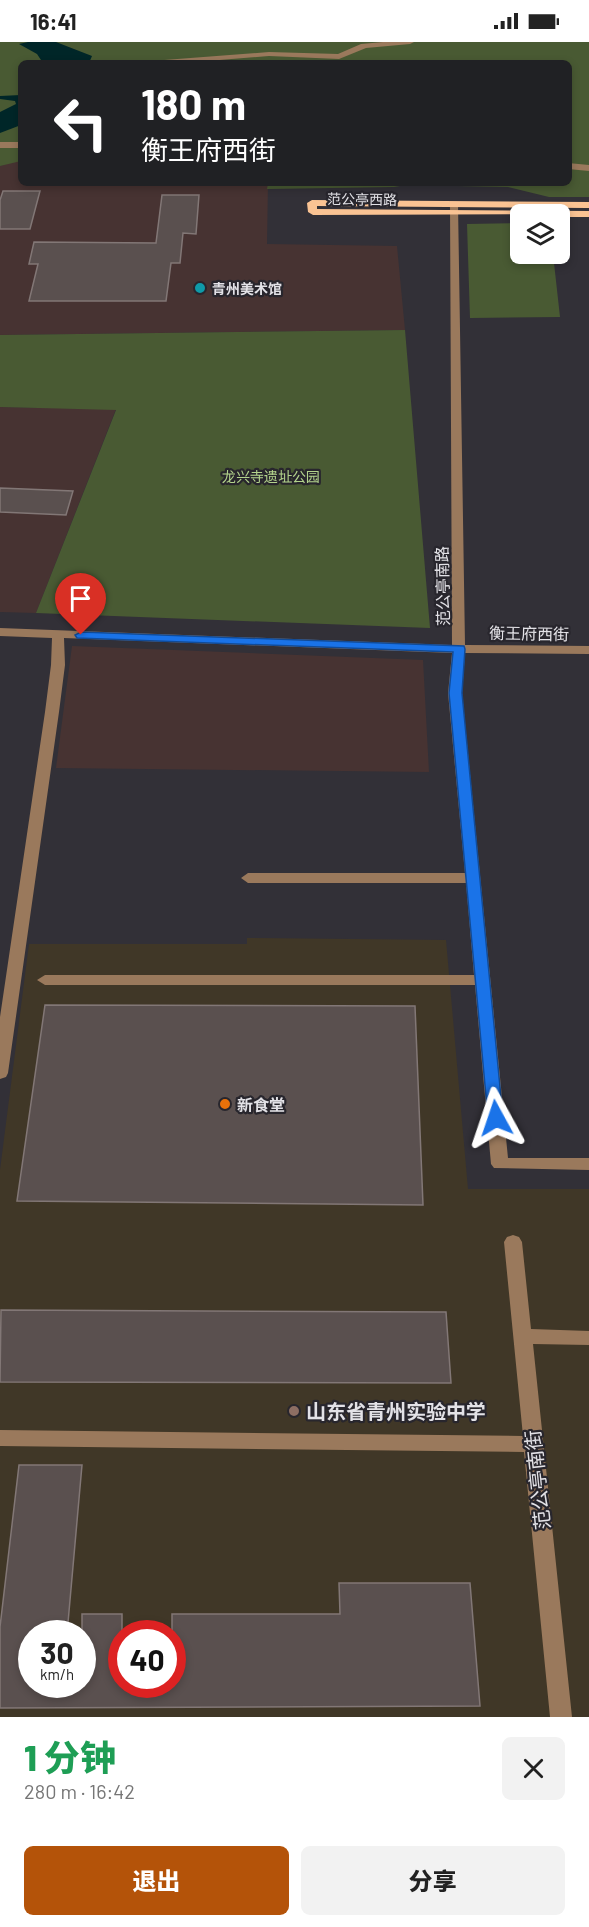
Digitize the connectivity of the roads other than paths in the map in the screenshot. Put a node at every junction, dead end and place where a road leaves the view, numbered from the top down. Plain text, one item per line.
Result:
1 (410, 42) edge
2 (190, 60) edge
3 (0, 145) edge
4 (18, 145) edge
5 (572, 166) edge
6 (589, 168) edge
7 (589, 205) edge
8 (453, 209) junction
9 (589, 214) edge
10 (0, 633) edge
11 (58, 634) junction
12 (459, 649) junction
13 (589, 651) edge
14 (249, 878) dead end
15 (473, 878) junction
16 (45, 980) dead end
17 (483, 980) junction
18 (0, 1073) edge
19 (589, 1164) edge
20 (513, 1242) dead end
21 (523, 1336) junction
22 (589, 1338) edge
23 (0, 1438) edge
24 (534, 1444) junction
25 (561, 1717) edge

1 - 2 street
3 - 4 street
5 - 6 street
7 - 8 main road, 范公亭西路
8 - 8 main road, 范公亭西路
8 - 9 main road, 范公亭西路
8 - 12 street, 范公亭南路
10 - 11 street, 衡王府西街
11 - 12 street, 衡王府西街
11 - 18 street
12 - 13 street, 衡王府西街
12 - 15 street, 范公亭南路
14 - 15 street
15 - 17 street, 范公亭南路
16 - 17 street
17 - 19 street, 范公亭南路
20 - 21 street, 范公亭南街
21 - 22 street
21 - 24 street, 范公亭南街
23 - 24 street
24 - 25 street, 范公亭南街

